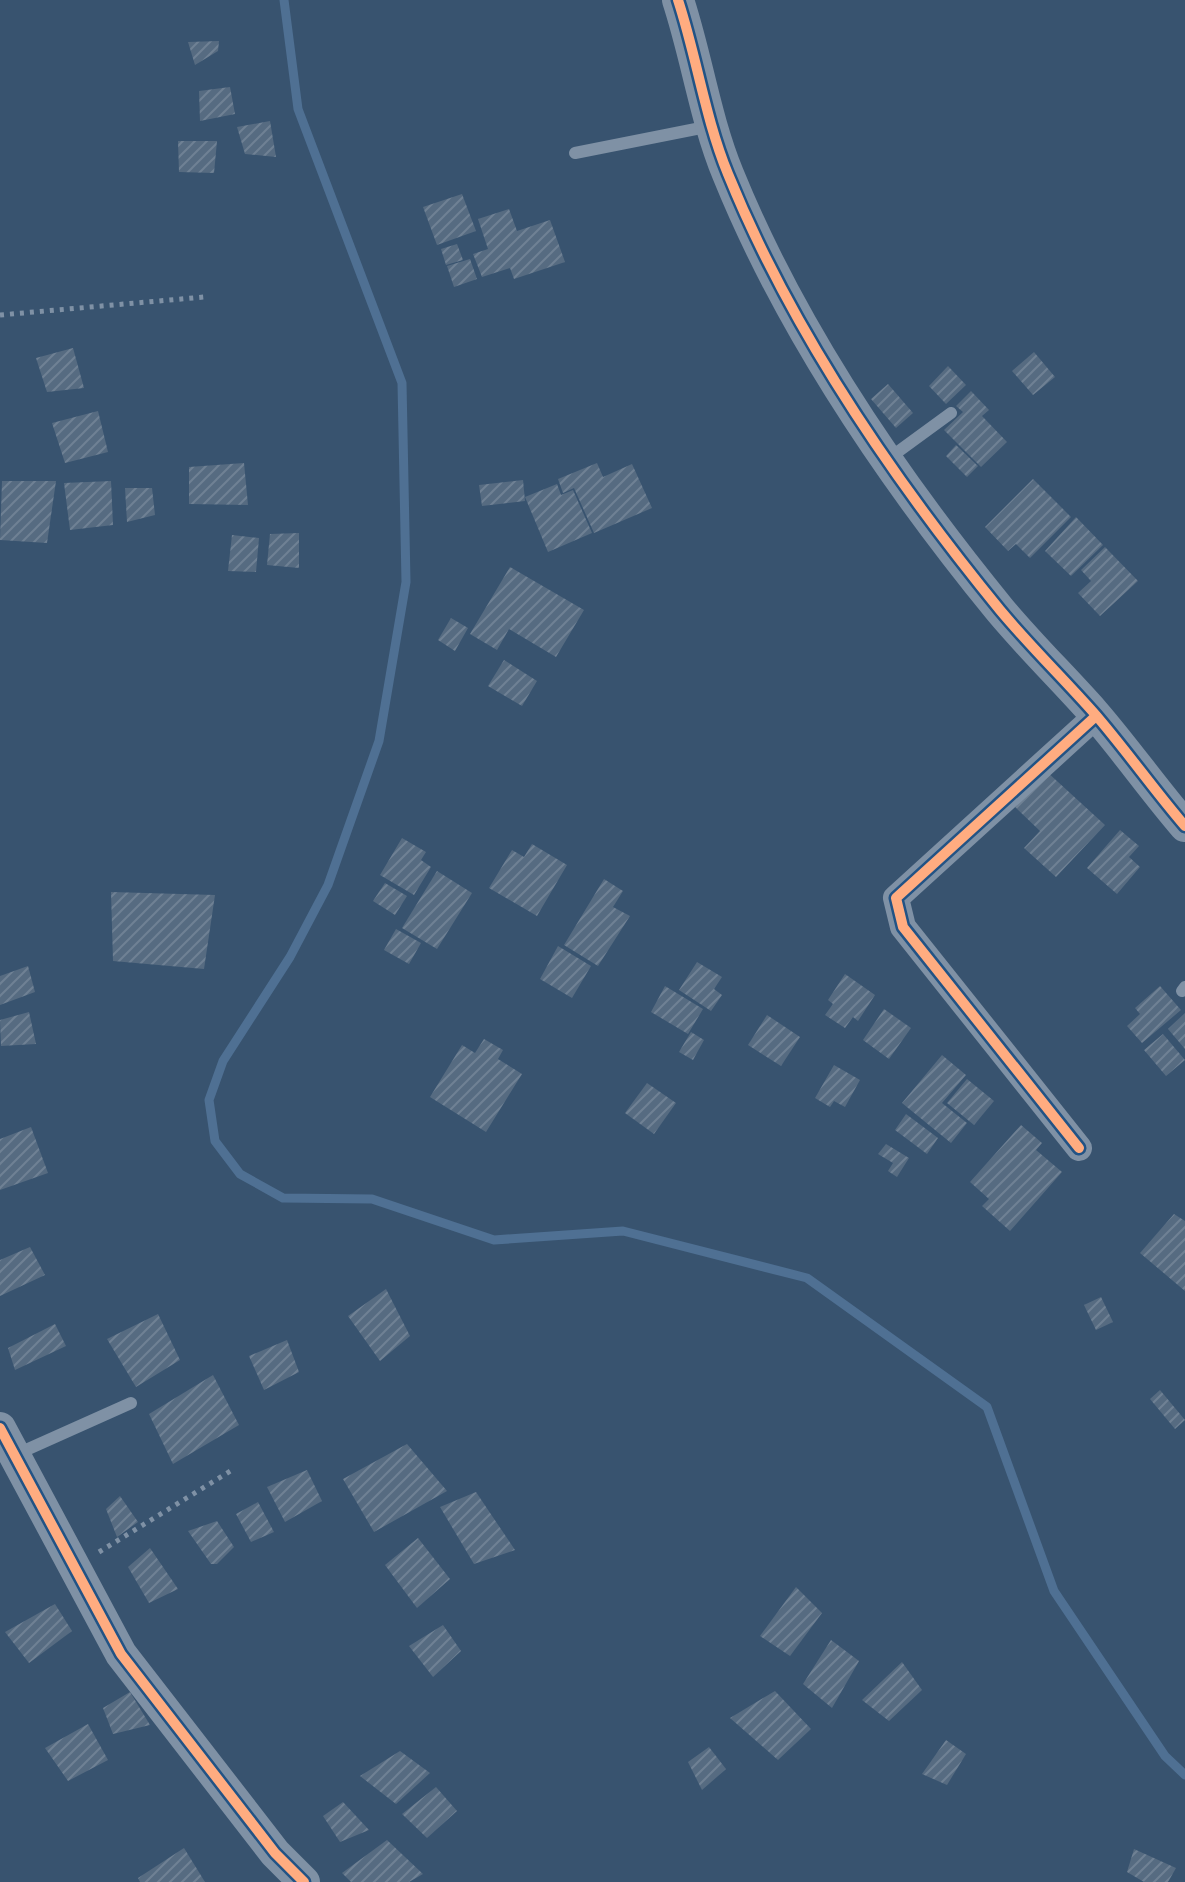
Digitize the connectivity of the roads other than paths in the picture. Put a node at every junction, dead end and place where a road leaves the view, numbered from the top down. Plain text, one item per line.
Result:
1 (678, 0) edge
2 (711, 126) junction
3 (575, 153) dead end
4 (951, 413) dead end
5 (888, 459) junction
6 (1096, 716) junction
7 (1185, 826) edge
8 (1079, 1148) dead end
9 (131, 1403) dead end
10 (7, 1442) edge
11 (304, 1882) edge

1 - 2 street
2 - 3 lane
2 - 5 street
4 - 5 lane
5 - 6 street
6 - 7 street
6 - 8 street
9 - 10 lane
10 - 11 street

